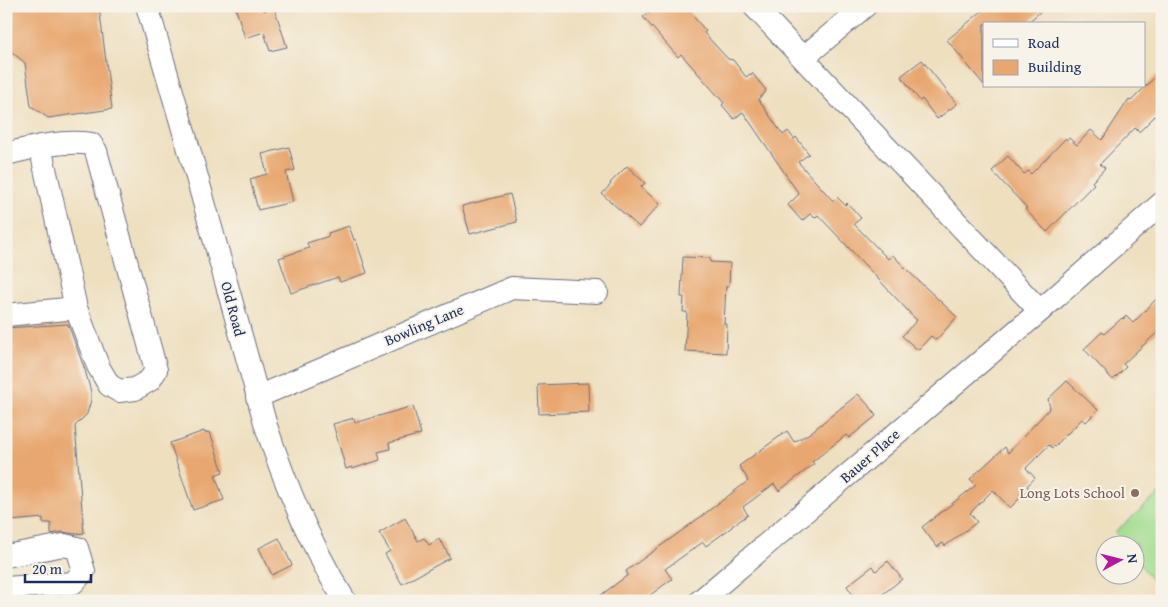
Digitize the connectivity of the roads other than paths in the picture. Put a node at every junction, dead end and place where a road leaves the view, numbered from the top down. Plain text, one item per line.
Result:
1 (147, 6) edge
2 (754, 6) edge
3 (865, 6) edge
4 (804, 58) junction
5 (40, 146) junction
6 (6, 154) edge
7 (1162, 202) edge
8 (597, 292) dead end
9 (76, 308) junction
10 (1040, 311) junction
11 (6, 315) edge
12 (257, 397) junction
13 (6, 556) edge
14 (6, 588) edge
15 (345, 601) edge
16 (700, 601) edge

1 - 12 street, Old Road
2 - 4 street
3 - 4 street
4 - 10 street
5 - 6 street
5 - 9 street
5 - 9 street
7 - 10 street, Bauer Place
8 - 12 street, Bowling Lane
9 - 11 street
10 - 16 street, Bauer Place
12 - 15 street, Old Road
13 - 14 street

